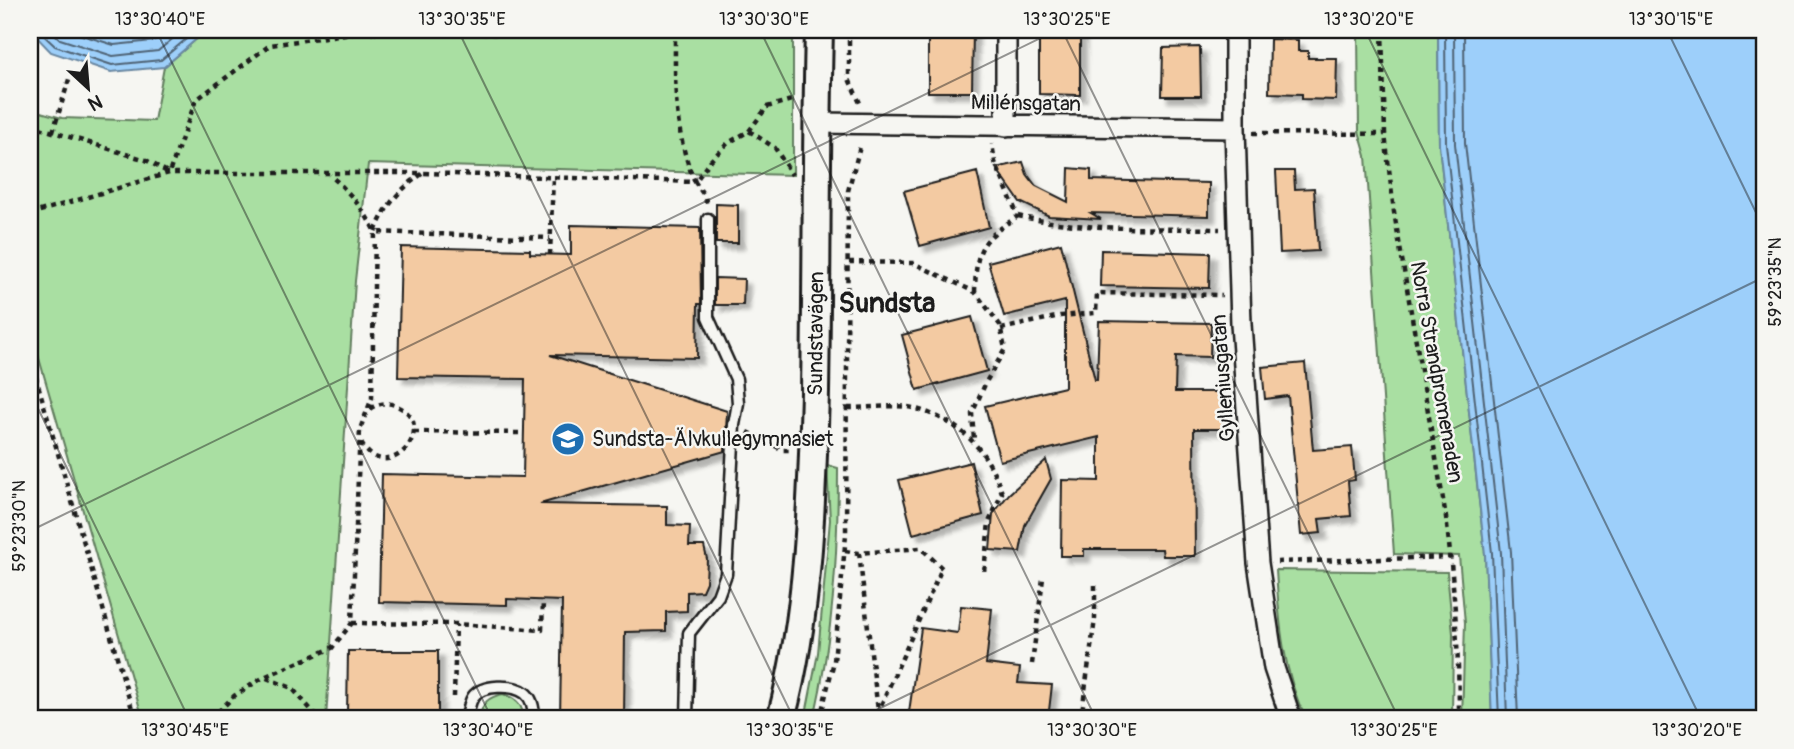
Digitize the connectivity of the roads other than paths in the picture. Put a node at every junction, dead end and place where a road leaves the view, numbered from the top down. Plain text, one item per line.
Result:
1 (819, 30) edge
2 (1006, 30) edge
3 (1235, 30) edge
4 (817, 123) junction
5 (998, 126) junction
6 (1235, 128) junction
7 (708, 219) road end
8 (467, 719) edge
9 (534, 719) edge
10 (687, 719) edge
11 (781, 719) edge
12 (1291, 719) edge

1 - 4 street, Sundstavägen
2 - 5 street
3 - 6 street, Gylleniusgatan
4 - 5 street, Millénsgatan
4 - 11 street, Sundstavägen
5 - 6 street, Millénsgatan
6 - 12 street, Gylleniusgatan
7 - 10 lane
8 - 9 lane

